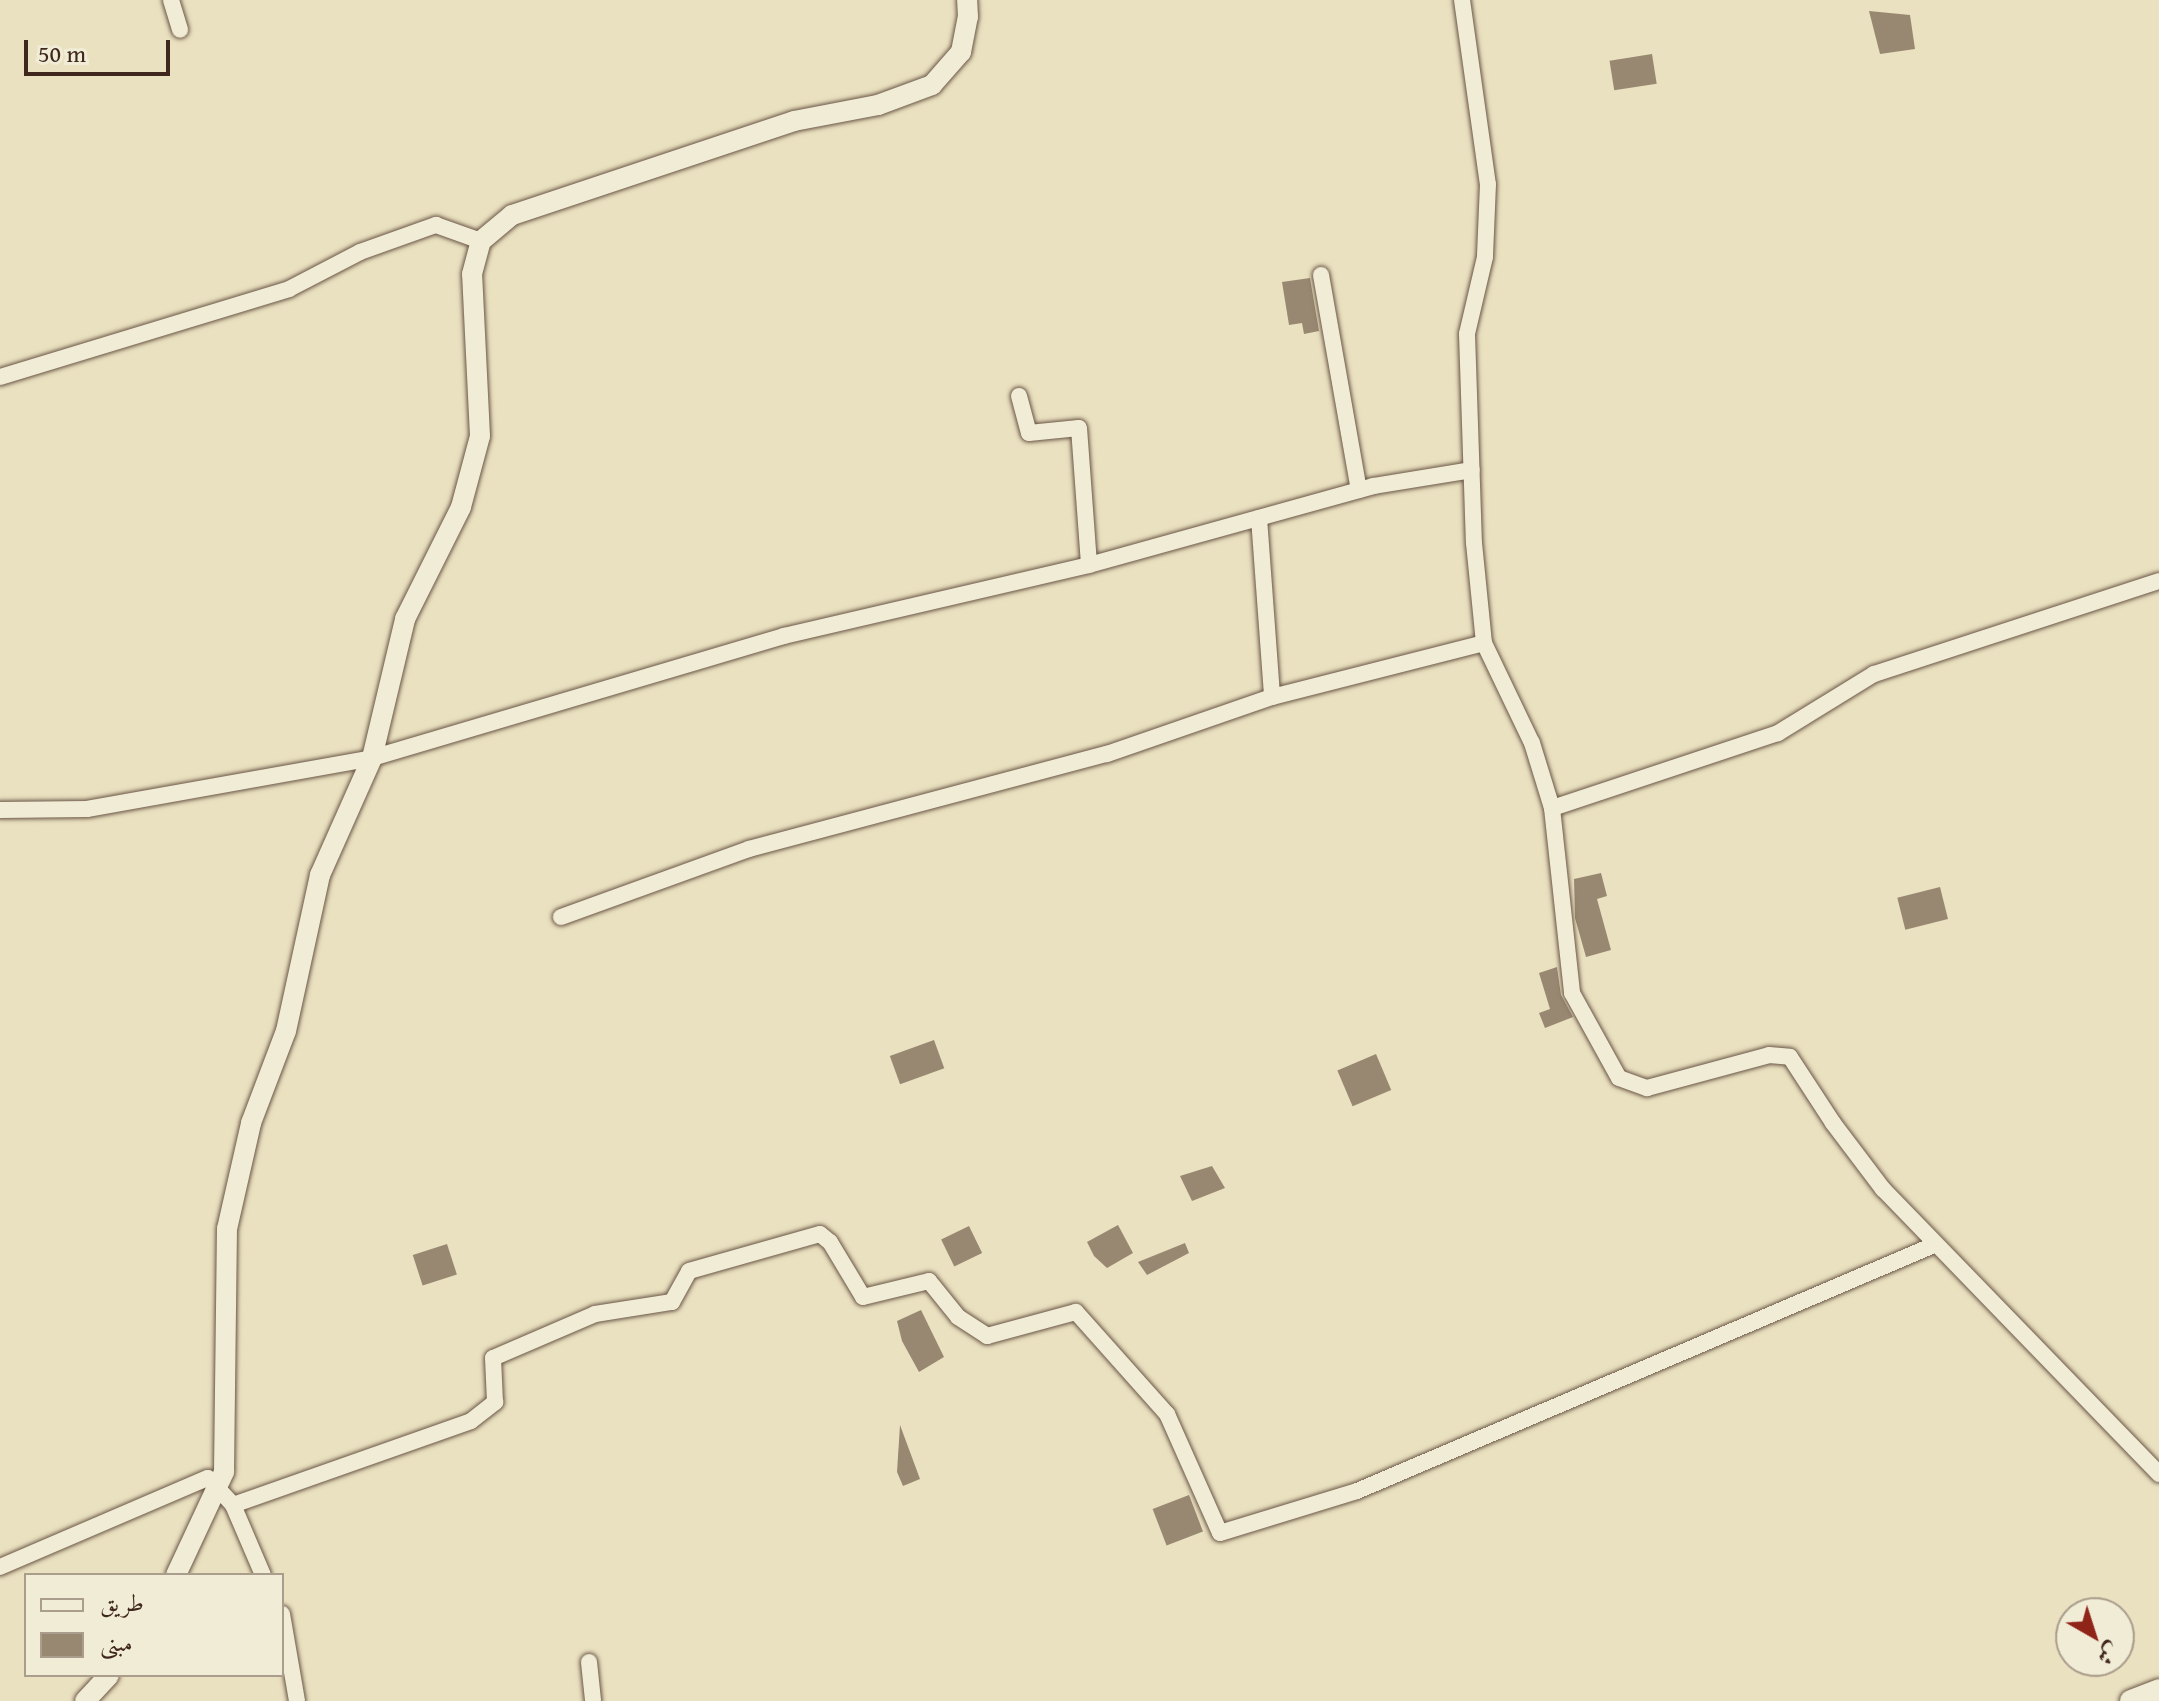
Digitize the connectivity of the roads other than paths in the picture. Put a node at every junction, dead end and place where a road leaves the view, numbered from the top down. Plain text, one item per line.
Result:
1 (171, 0) edge
2 (967, 0) edge
3 (1462, 0) edge
4 (180, 30) dead end
5 (481, 241) junction
6 (1321, 275) dead end
7 (0, 377) edge
8 (1019, 396) dead end
9 (1472, 470) junction
10 (1359, 490) junction
11 (1259, 518) junction
12 (1089, 565) junction
13 (2159, 581) edge
14 (1484, 643) junction
15 (1272, 697) junction
16 (372, 758) junction
17 (1552, 808) junction
18 (0, 810) edge
19 (561, 917) dead end
20 (1934, 1245) junction
21 (2159, 1474) edge
22 (226, 1497) junction
23 (0, 1567) edge
24 (177, 1573) edge
25 (262, 1573) edge
26 (284, 1626) edge
27 (589, 1662) dead end
28 (107, 1677) edge
29 (2159, 1690) edge
30 (85, 1701) edge
31 (297, 1701) edge
32 (593, 1701) edge
33 (2131, 1701) edge

1 - 4 street
2 - 5 street
3 - 9 street
5 - 7 street
5 - 16 street
6 - 10 street
8 - 12 street
9 - 10 street
9 - 14 street
10 - 11 street
11 - 12 street
11 - 15 street
12 - 16 street
13 - 17 street
14 - 15 street
14 - 17 street
15 - 19 street
16 - 18 street
16 - 22 street
17 - 20 street
20 - 21 street
20 - 22 street
22 - 23 street
22 - 24 street
22 - 25 street
26 - 31 street
27 - 32 street
28 - 30 street
29 - 33 main road

